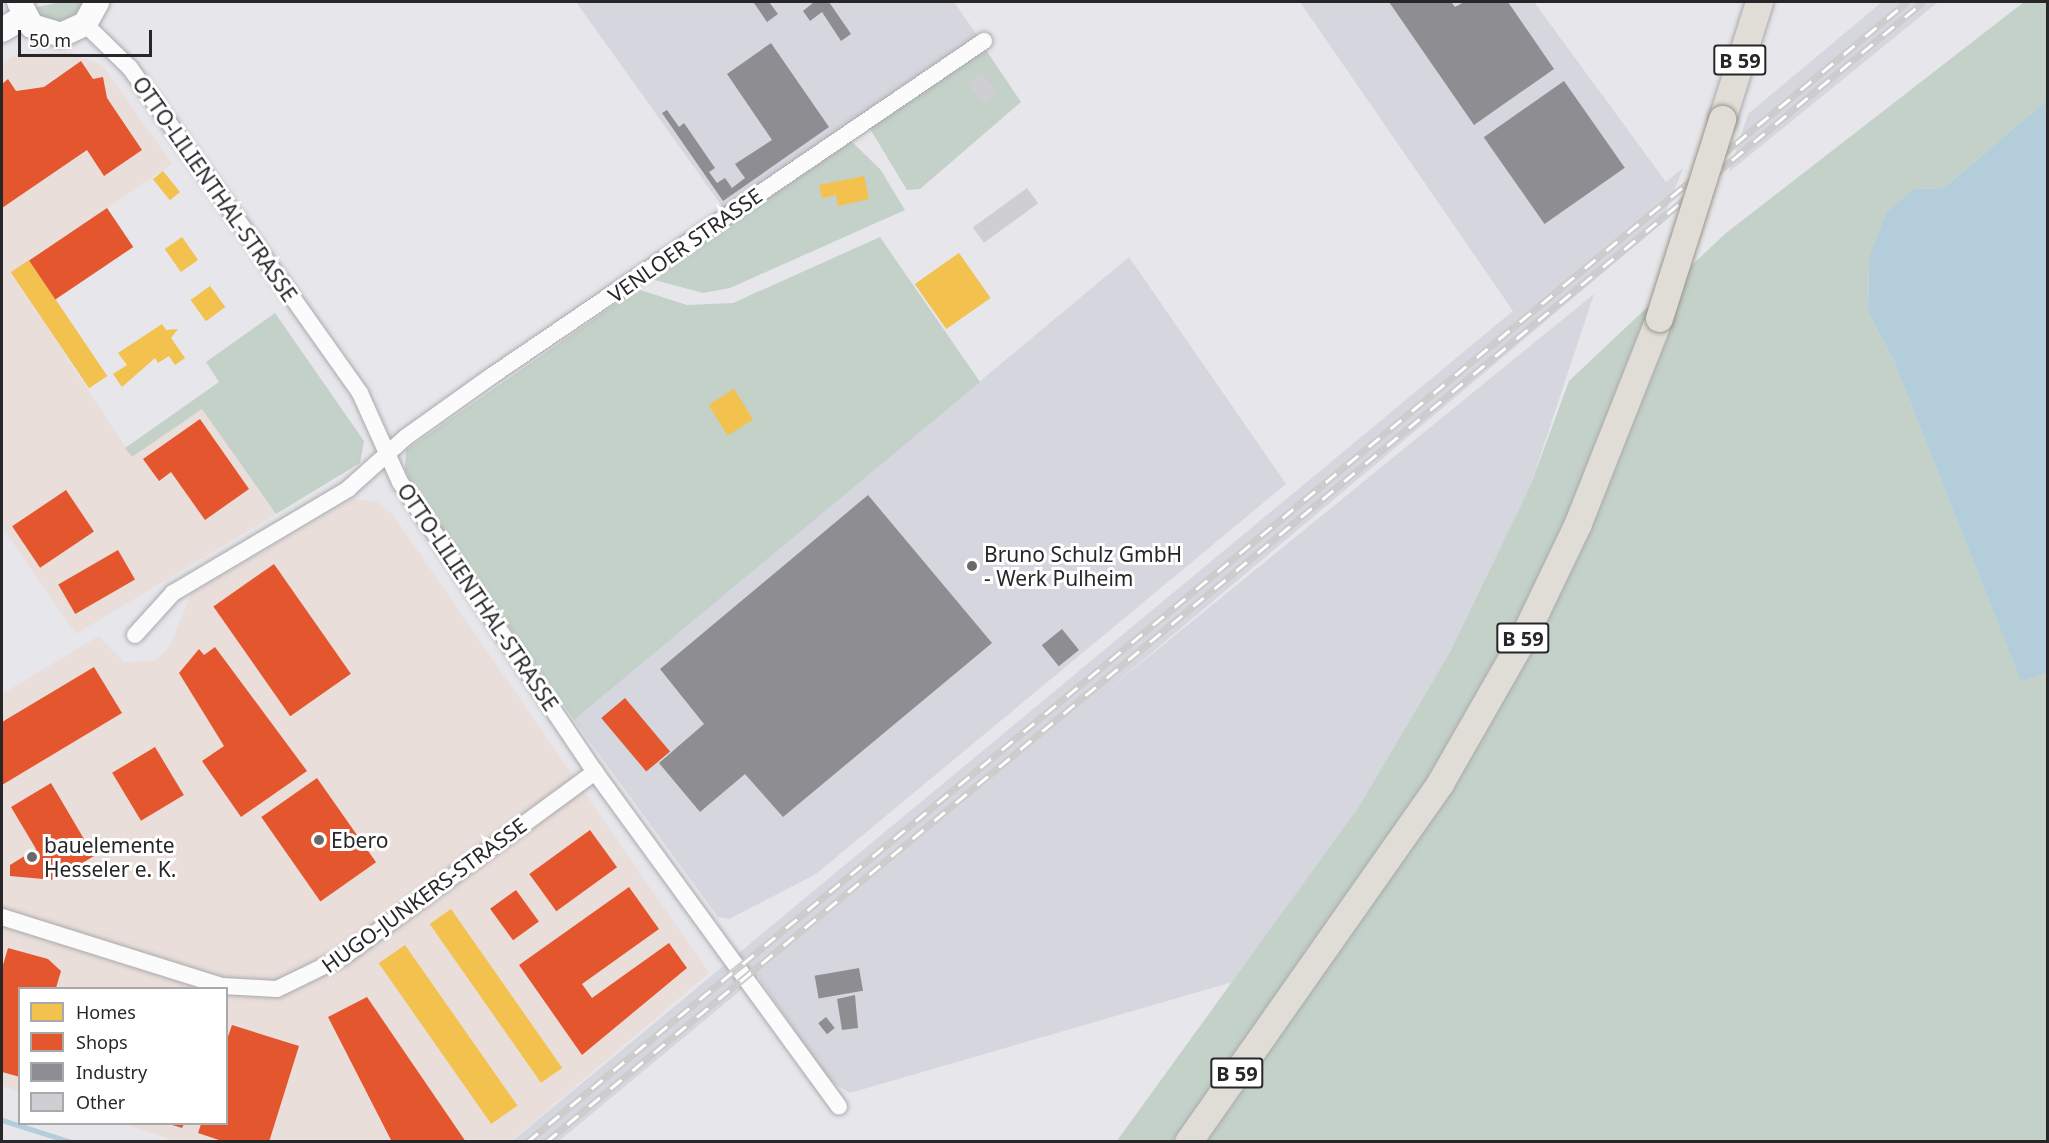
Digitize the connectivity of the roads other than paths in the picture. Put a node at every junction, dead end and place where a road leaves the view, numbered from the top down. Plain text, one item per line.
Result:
1 (97, 2) edge
2 (1759, 2) edge
3 (21, 9) edge
4 (85, 24) junction
5 (2, 30) edge
6 (984, 41) dead end
7 (389, 453) junction
8 (135, 635) dead end
9 (595, 772) junction
10 (2, 917) edge
11 (839, 1107) dead end
12 (1188, 1142) edge

1 - 4 main road
2 - 12 main road, B 59, bridge
3 - 4 main road
3 - 5 main road
4 - 7 street, OTTO-LILIENTHAL-STRASSE
6 - 7 street, VENLOER STRASSE
7 - 8 street, VENLOER STRASSE
7 - 9 street, OTTO-LILIENTHAL-STRASSE
9 - 10 street, HUGO-JUNKERS-STRASSE
9 - 11 street, OTTO-LILIENTHAL-STRASSE

